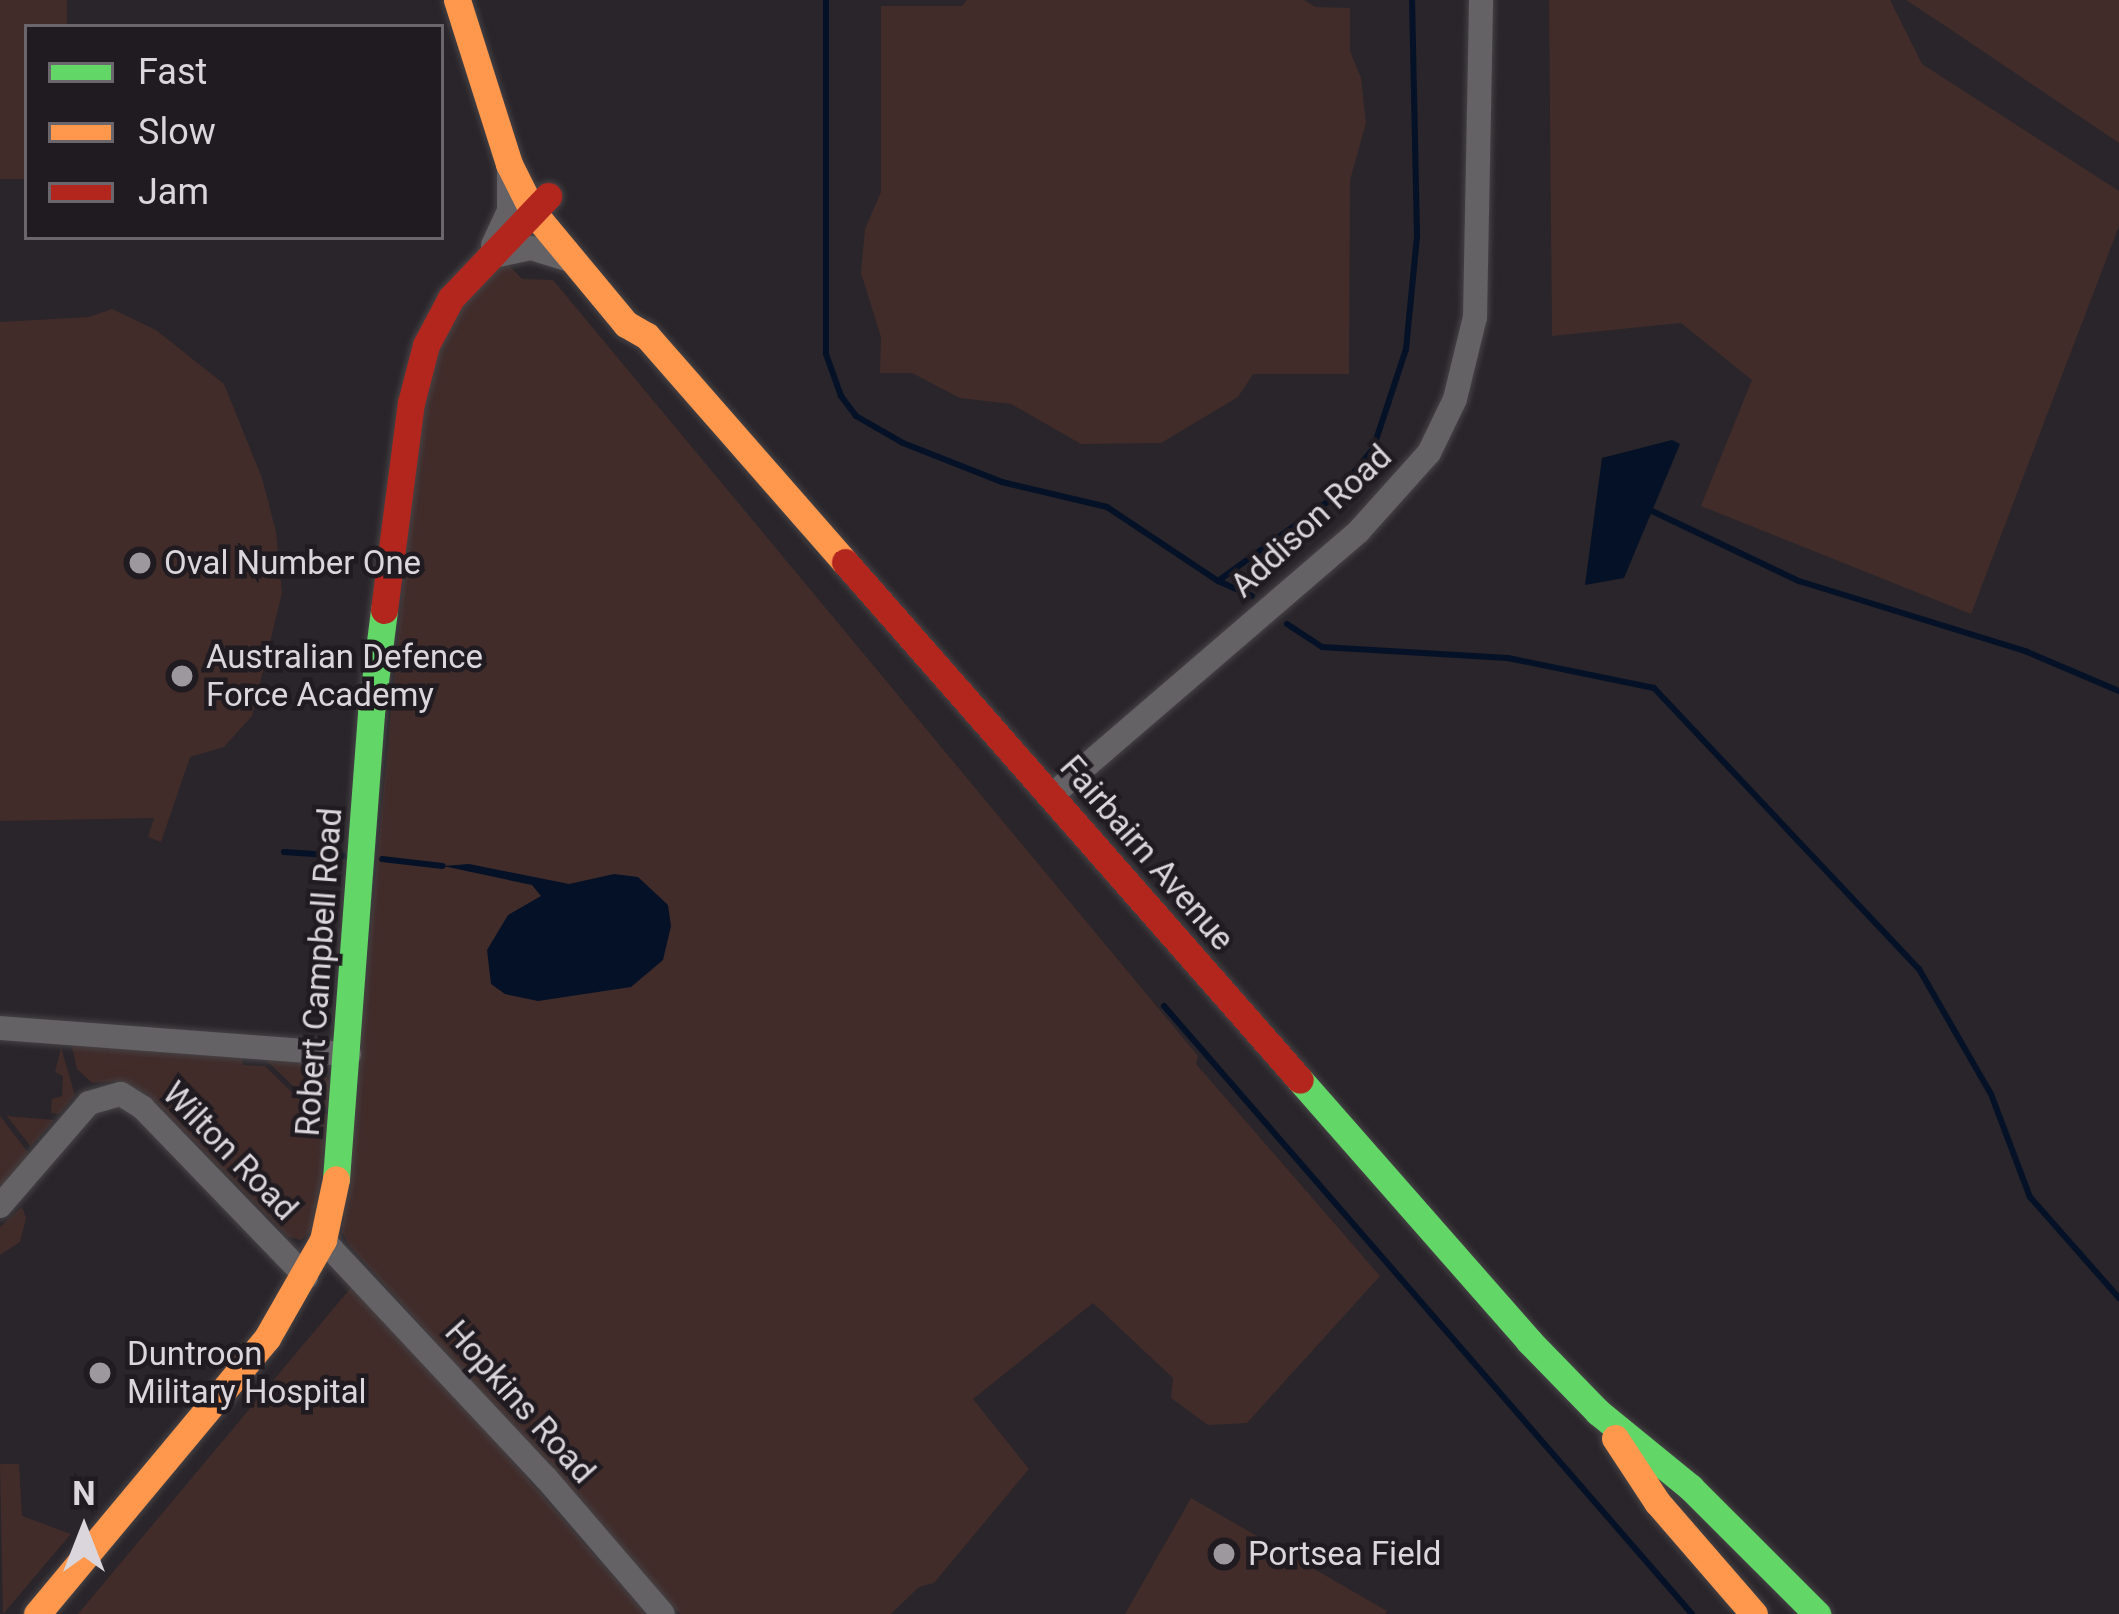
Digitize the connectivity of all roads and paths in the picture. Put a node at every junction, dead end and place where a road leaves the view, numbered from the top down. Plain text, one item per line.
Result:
1 (459, 0) edge
2 (1481, 0) edge
3 (509, 164) junction
4 (541, 203) junction
5 (486, 258) junction
6 (568, 259) junction
7 (647, 336) junction
8 (1051, 796) junction
9 (0, 1028) edge
10 (349, 1054) junction
11 (0, 1206) edge
12 (323, 1240) junction
13 (306, 1277) junction
14 (1598, 1412) junction
15 (37, 1614) edge
16 (663, 1614) edge
17 (1754, 1614) edge
18 (1817, 1614) edge

1 - 3 main road, Fairbairn Avenue
1 - 4 main road, Fairbairn Avenue
2 - 8 street, Addison Road
3 - 4 main road, Fairbairn Avenue
3 - 5 street, Robert Campbell Road
4 - 5 main road, Robert Campbell Road
4 - 6 main road, Fairbairn Avenue
4 - 7 main road, Fairbairn Avenue
5 - 6 street
5 - 10 main road, Robert Campbell Road
6 - 7 main road, Fairbairn Avenue
7 - 8 main road, Fairbairn Avenue
8 - 14 main road, Fairbairn Avenue
9 - 10 street
10 - 12 main road, Robert Campbell Road
11 - 13 street, Wilton Road
12 - 13 main road, Robert Campbell Road
12 - 16 street, Hopkins Road
13 - 15 main road, Robert Campbell Road
14 - 17 main road, Fairbairn Avenue
14 - 18 main road, Fairbairn Avenue

